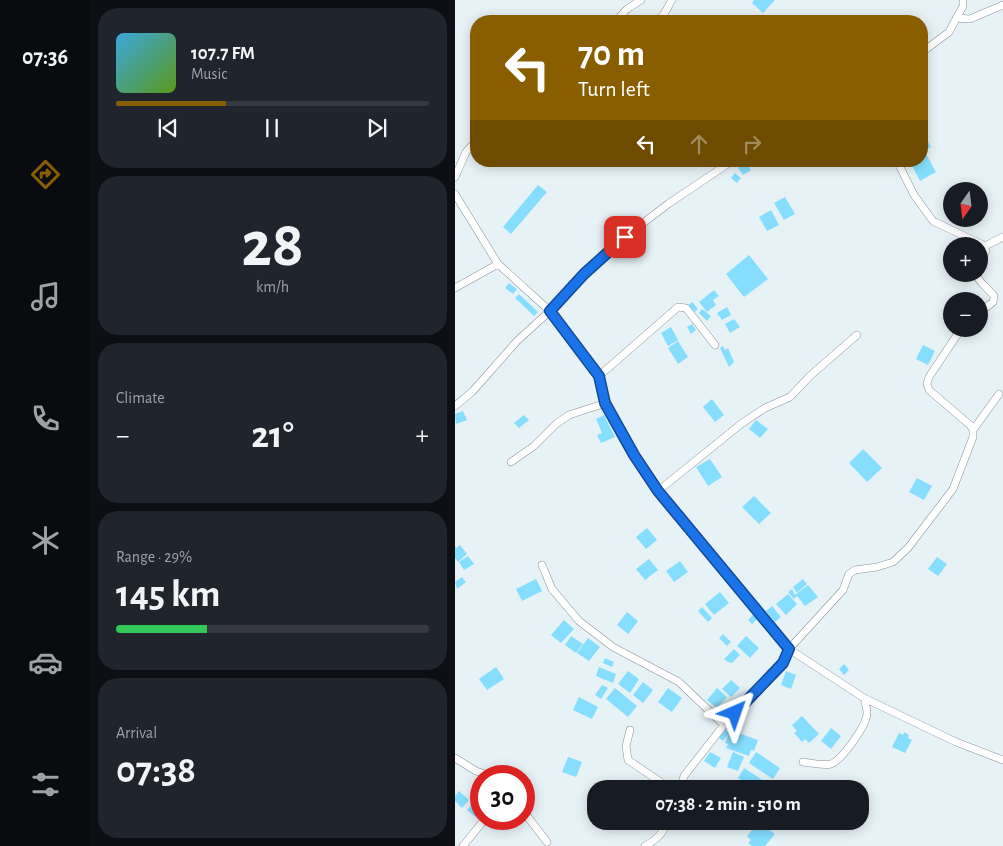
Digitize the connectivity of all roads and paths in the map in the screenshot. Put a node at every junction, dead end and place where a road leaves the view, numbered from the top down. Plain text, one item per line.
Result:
1 (641, 0) edge
2 (672, 0) edge
3 (963, 0) edge
4 (1003, 5) edge
5 (622, 15) edge
6 (663, 15) edge
7 (956, 18) junction
8 (928, 48) edge
9 (470, 148) edge
10 (723, 167) edge
11 (900, 167) edge
12 (455, 177) edge
13 (455, 194) edge
14 (966, 237) edge
15 (1003, 237) edge
16 (988, 244) edge
17 (498, 264) junction
18 (980, 282) edge
19 (455, 288) edge
20 (988, 306) edge
21 (550, 311) junction
22 (857, 335) dead end
23 (956, 337) edge
24 (715, 344) dead end
25 (599, 376) junction
26 (999, 394) dead end
27 (605, 403) junction
28 (455, 406) edge
29 (973, 430) junction
30 (511, 462) dead end
31 (658, 491) junction
32 (541, 565) dead end
33 (789, 649) junction
34 (864, 698) junction
35 (724, 726) junction
36 (630, 730) dead end
37 (455, 758) edge
38 (1003, 760) edge
39 (803, 762) dead end
40 (470, 767) edge
41 (658, 780) edge
42 (683, 780) edge
43 (535, 826) edge
44 (476, 830) edge
45 (664, 830) edge
46 (547, 842) dead end
47 (463, 846) edge
48 (645, 846) edge

1 - 5 street
2 - 6 street
3 - 7 street
4 - 7 street
7 - 8 street
9 - 12 street
10 - 21 street
11 - 14 street
13 - 17 street
15 - 16 street
17 - 19 street
17 - 21 street
18 - 20 street
21 - 25 street
21 - 28 street
22 - 31 street
23 - 29 street
24 - 25 street
25 - 27 street
26 - 29 street
27 - 30 street
27 - 31 street
29 - 33 street
31 - 33 street
32 - 35 street
33 - 34 street
33 - 35 street
34 - 38 street
34 - 39 street
35 - 42 street
36 - 41 street
37 - 40 street
43 - 46 street
44 - 47 street
45 - 48 street

